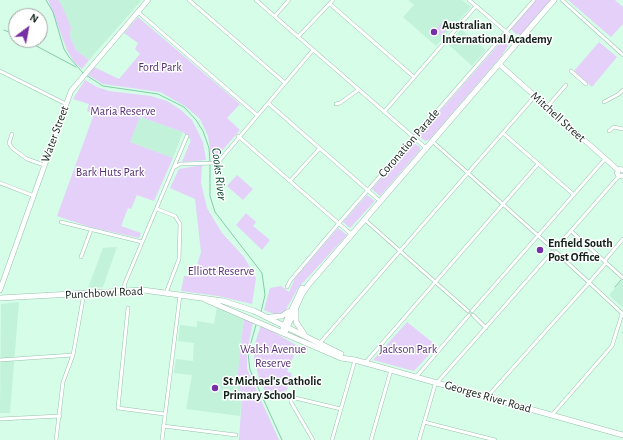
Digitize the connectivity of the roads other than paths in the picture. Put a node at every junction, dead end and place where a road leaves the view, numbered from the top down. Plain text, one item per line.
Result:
1 (148, 0) edge
2 (189, 0) edge
3 (256, 0) edge
4 (289, 0) edge
5 (333, 0) edge
6 (469, 0) edge
7 (534, 0) edge
8 (554, 0) edge
9 (562, 0) edge
10 (330, 4) junction
11 (476, 6) junction
12 (138, 12) junction
13 (274, 16) junction
14 (506, 32) junction
15 (298, 37) junction
16 (518, 42) junction
17 (313, 50) junction
18 (623, 55) edge
19 (499, 64) junction
20 (571, 70) dead end
21 (0, 71) edge
22 (414, 77) junction
23 (285, 83) junction
24 (586, 84) dead end
25 (566, 85) dead end
26 (358, 90) junction
27 (623, 90) edge
28 (535, 96) junction
29 (604, 102) dead end
30 (268, 103) junction
31 (66, 104) junction
32 (336, 104) dead end
33 (547, 107) junction
34 (384, 112) junction
35 (257, 115) junction
36 (623, 129) edge
37 (609, 131) dead end
38 (504, 133) junction
39 (12, 134) dead end
40 (187, 136) dead end
41 (238, 136) junction
42 (414, 138) junction
43 (432, 141) junction
44 (426, 148) junction
45 (319, 149) junction
46 (605, 159) junction
47 (538, 164) junction
48 (44, 165) junction
49 (175, 167) junction
50 (621, 170) edge
51 (468, 173) junction
52 (621, 176) edge
53 (290, 181) junction
54 (0, 183) edge
55 (368, 191) junction
56 (574, 195) junction
57 (34, 196) junction
58 (380, 201) junction
59 (503, 204) junction
60 (157, 208) junction
61 (364, 218) junction
62 (61, 222) dead end
63 (339, 223) junction
64 (91, 230) junction
65 (571, 231) junction
66 (351, 234) junction
67 (538, 236) junction
68 (623, 239) edge
69 (142, 242) junction
70 (400, 250) junction
71 (554, 250) junction
72 (81, 257) dead end
73 (606, 262) junction
74 (623, 278) edge
75 (436, 282) junction
76 (589, 282) junction
77 (287, 287) dead end
78 (0, 290) edge
79 (124, 291) junction
80 (84, 293) junction
81 (166, 293) junction
82 (180, 295) junction
83 (0, 298) edge
84 (206, 300) junction
85 (296, 306) junction
86 (128, 308) dead end
87 (291, 309) junction
88 (471, 313) junction
89 (623, 314) edge
90 (266, 316) junction
91 (284, 327) junction
92 (486, 328) junction
93 (308, 337) junction
94 (319, 344) junction
95 (73, 355) junction
96 (0, 360) edge
97 (354, 360) junction
98 (365, 363) junction
99 (391, 370) junction
100 (416, 377) junction
101 (437, 383) junction
102 (487, 397) junction
103 (341, 409) junction
104 (164, 414) junction
105 (552, 415) junction
106 (60, 416) junction
107 (0, 418) edge
108 (424, 422) junction
109 (163, 426) junction
110 (236, 435) dead end
111 (621, 436) edge
112 (56, 440) edge
113 (162, 440) edge
114 (313, 440) edge
115 (332, 440) edge
116 (371, 440) edge
117 (419, 440) edge
118 (495, 440) edge

1 - 12 main road, Water Street
2 - 23 street
3 - 13 street
4 - 13 street
5 - 10 street
6 - 11 street
7 - 14 street, Coronation Parade
8 - 16 main road, Coronation Parade
9 - 18 street
10 - 15 street
10 - 22 street
11 - 14 street
11 - 22 street
12 - 31 main road, Water Street
12 - 35 street
13 - 15 street
14 - 16 street
14 - 42 street, Coronation Parade
15 - 17 street
16 - 19 main road, Coronation Parade
17 - 23 street
17 - 26 street
19 - 28 main road, Mitchell Street
19 - 43 main road, Coronation Parade
20 - 24 street
21 - 31 street
22 - 34 street
23 - 30 street
25 - 33 street
26 - 32 street
26 - 34 street
27 - 29 street
28 - 33 main road, Mitchell Street
28 - 38 street
30 - 35 street
30 - 45 street
31 - 48 main road, Water Street
33 - 46 main road, Mitchell Street
34 - 42 street
35 - 41 street
36 - 37 street
38 - 47 street
38 - 51 street
39 - 48 street
40 - 49 street
41 - 49 street
41 - 53 street
42 - 44 street
42 - 55 street, Coronation Parade
43 - 44 main road, Coronation Parade
43 - 51 street
44 - 58 main road, Coronation Parade
45 - 53 street
45 - 55 street
46 - 50 main road, Mitchell Street
46 - 56 street
47 - 56 street
47 - 59 street
48 - 57 main road, Water Street
49 - 60 street
50 - 52 main road
51 - 59 street
51 - 70 street
52 - 65 street
53 - 63 street
54 - 57 street
55 - 58 street
55 - 63 street, Coronation Parade
56 - 67 street
57 - 78 main road, Water Street
58 - 61 main road, Coronation Parade
59 - 67 street
59 - 75 street
60 - 69 street
60 - 81 street
61 - 66 main road, Coronation Parade
61 - 70 street
62 - 64 street
63 - 66 street
63 - 77 street, Coronation Parade
64 - 69 street
64 - 72 street
65 - 71 street
65 - 73 street
66 - 85 main road, Coronation Parade
66 - 87 main road, Coronation Parade
67 - 71 street
67 - 88 street
68 - 73 street
69 - 79 street
70 - 75 street
70 - 94 street
71 - 76 street
71 - 92 street
73 - 74 street
73 - 76 street
75 - 88 street
75 - 98 street
76 - 89 street
76 - 102 street
79 - 80 main road, Punchbowl Road
79 - 81 main road, Punchbowl Road
80 - 83 main road, Punchbowl Road
80 - 95 street
81 - 82 main road, Punchbowl Road
82 - 84 main road, Punchbowl Road
82 - 104 street
84 - 90 main road, Punchbowl Road
84 - 91 main road, Punchbowl Road
85 - 91 main road, Coronation Parade
85 - 93 main road
86 - 104 street
87 - 90 main road
87 - 91 main road, Coronation Parade
88 - 92 street
88 - 100 street
89 - 105 street
90 - 91 main road, Punchbowl Road
91 - 93 main road, Georges River Road
91 - 97 main road, Georges River Road
92 - 101 street
93 - 94 main road, Georges River Road
94 - 97 main road, Georges River Road
95 - 96 street
95 - 106 street
97 - 98 main road, Georges River Road
97 - 103 street
98 - 99 main road, Georges River Road
99 - 100 main road, Georges River Road
99 - 116 street
100 - 101 main road, Georges River Road
101 - 102 main road, Georges River Road
101 - 108 street
102 - 105 main road, Georges River Road
103 - 114 street
103 - 115 street
104 - 109 street
105 - 111 main road, Georges River Road
106 - 107 street
106 - 112 street
108 - 117 street
108 - 118 street
109 - 110 street
109 - 113 street

